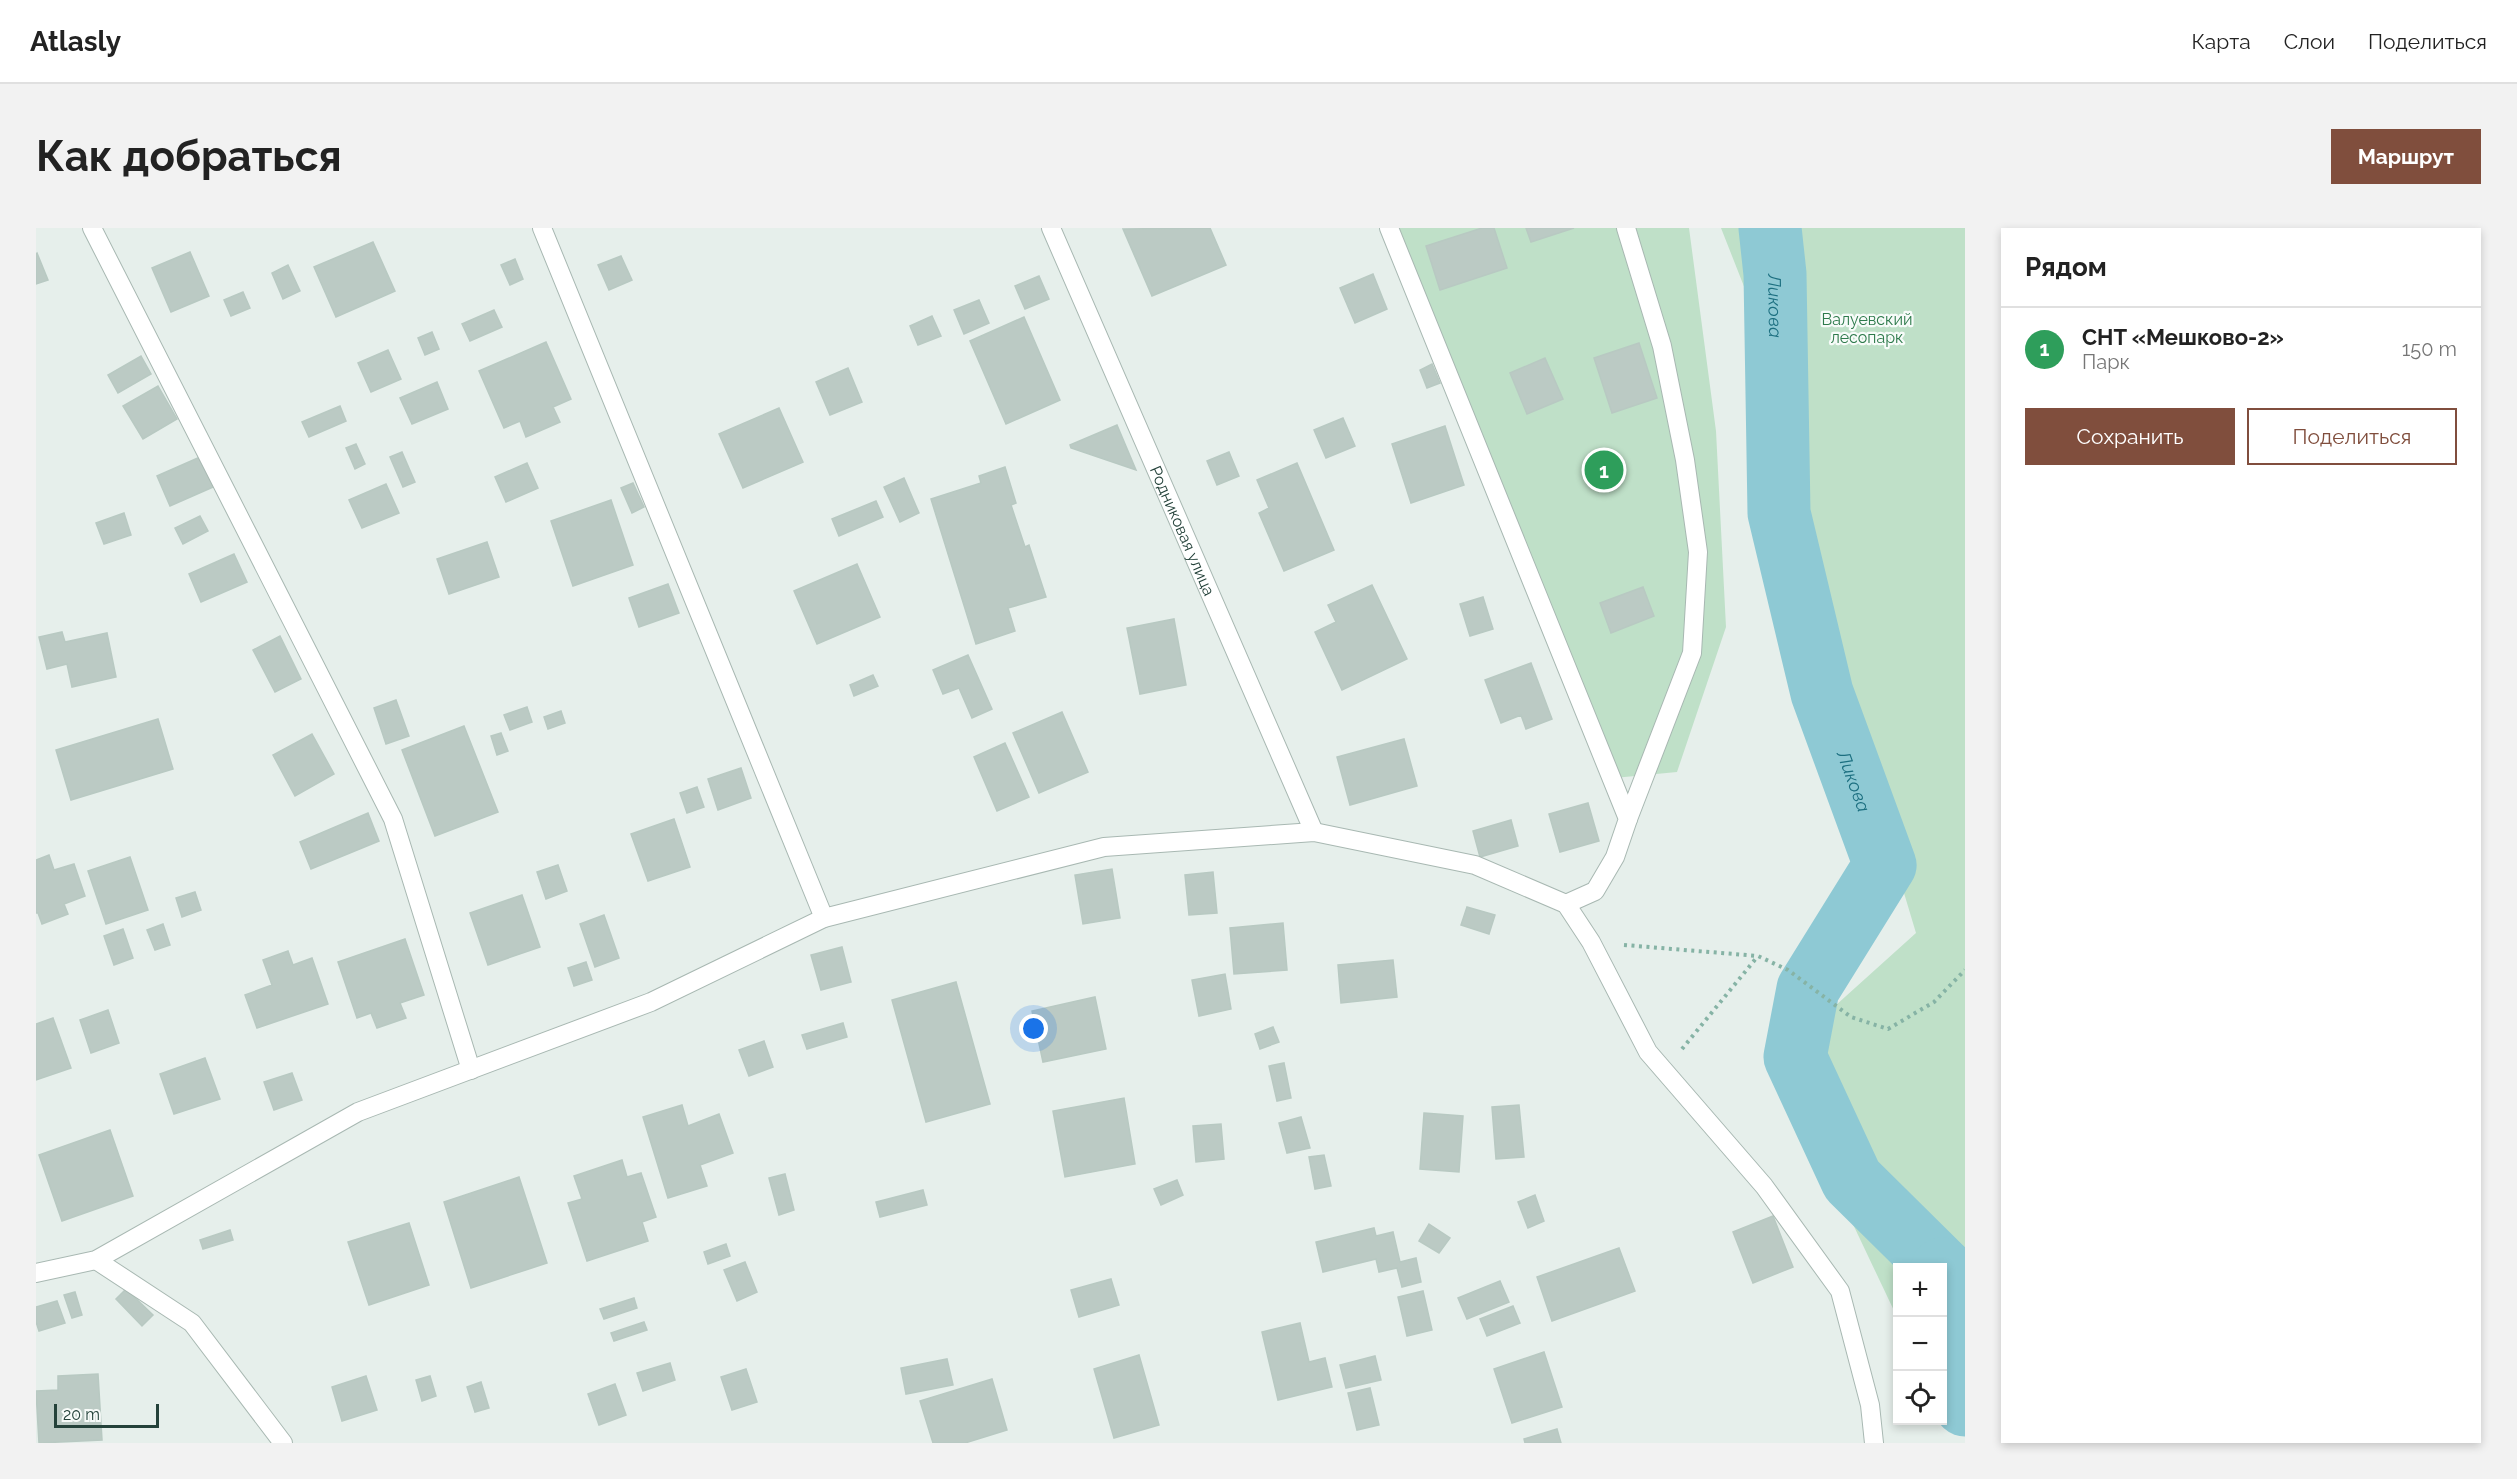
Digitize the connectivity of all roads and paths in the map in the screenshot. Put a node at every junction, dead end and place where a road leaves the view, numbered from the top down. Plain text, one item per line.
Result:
1 (92, 228) edge
2 (543, 228) edge
3 (1051, 228) edge
4 (1389, 228) edge
5 (1626, 228) edge
6 (1628, 819) junction
7 (1314, 832) junction
8 (1566, 904) junction
9 (824, 918) junction
10 (1591, 942) junction
11 (1758, 956) junction
12 (1965, 970) edge
13 (471, 1070) junction
14 (1664, 1070) junction
15 (96, 1260) junction
16 (36, 1273) edge
17 (283, 1443) edge
18 (1874, 1443) edge

1 - 13 street
2 - 9 street
3 - 7 street, Родниковая улица
4 - 6 street
5 - 6 street
6 - 8 street
7 - 8 street
7 - 9 street
8 - 10 street
9 - 13 street
10 - 11 path
10 - 14 street
11 - 12 path
11 - 14 path
13 - 15 street
14 - 18 street
15 - 16 street
15 - 17 street

